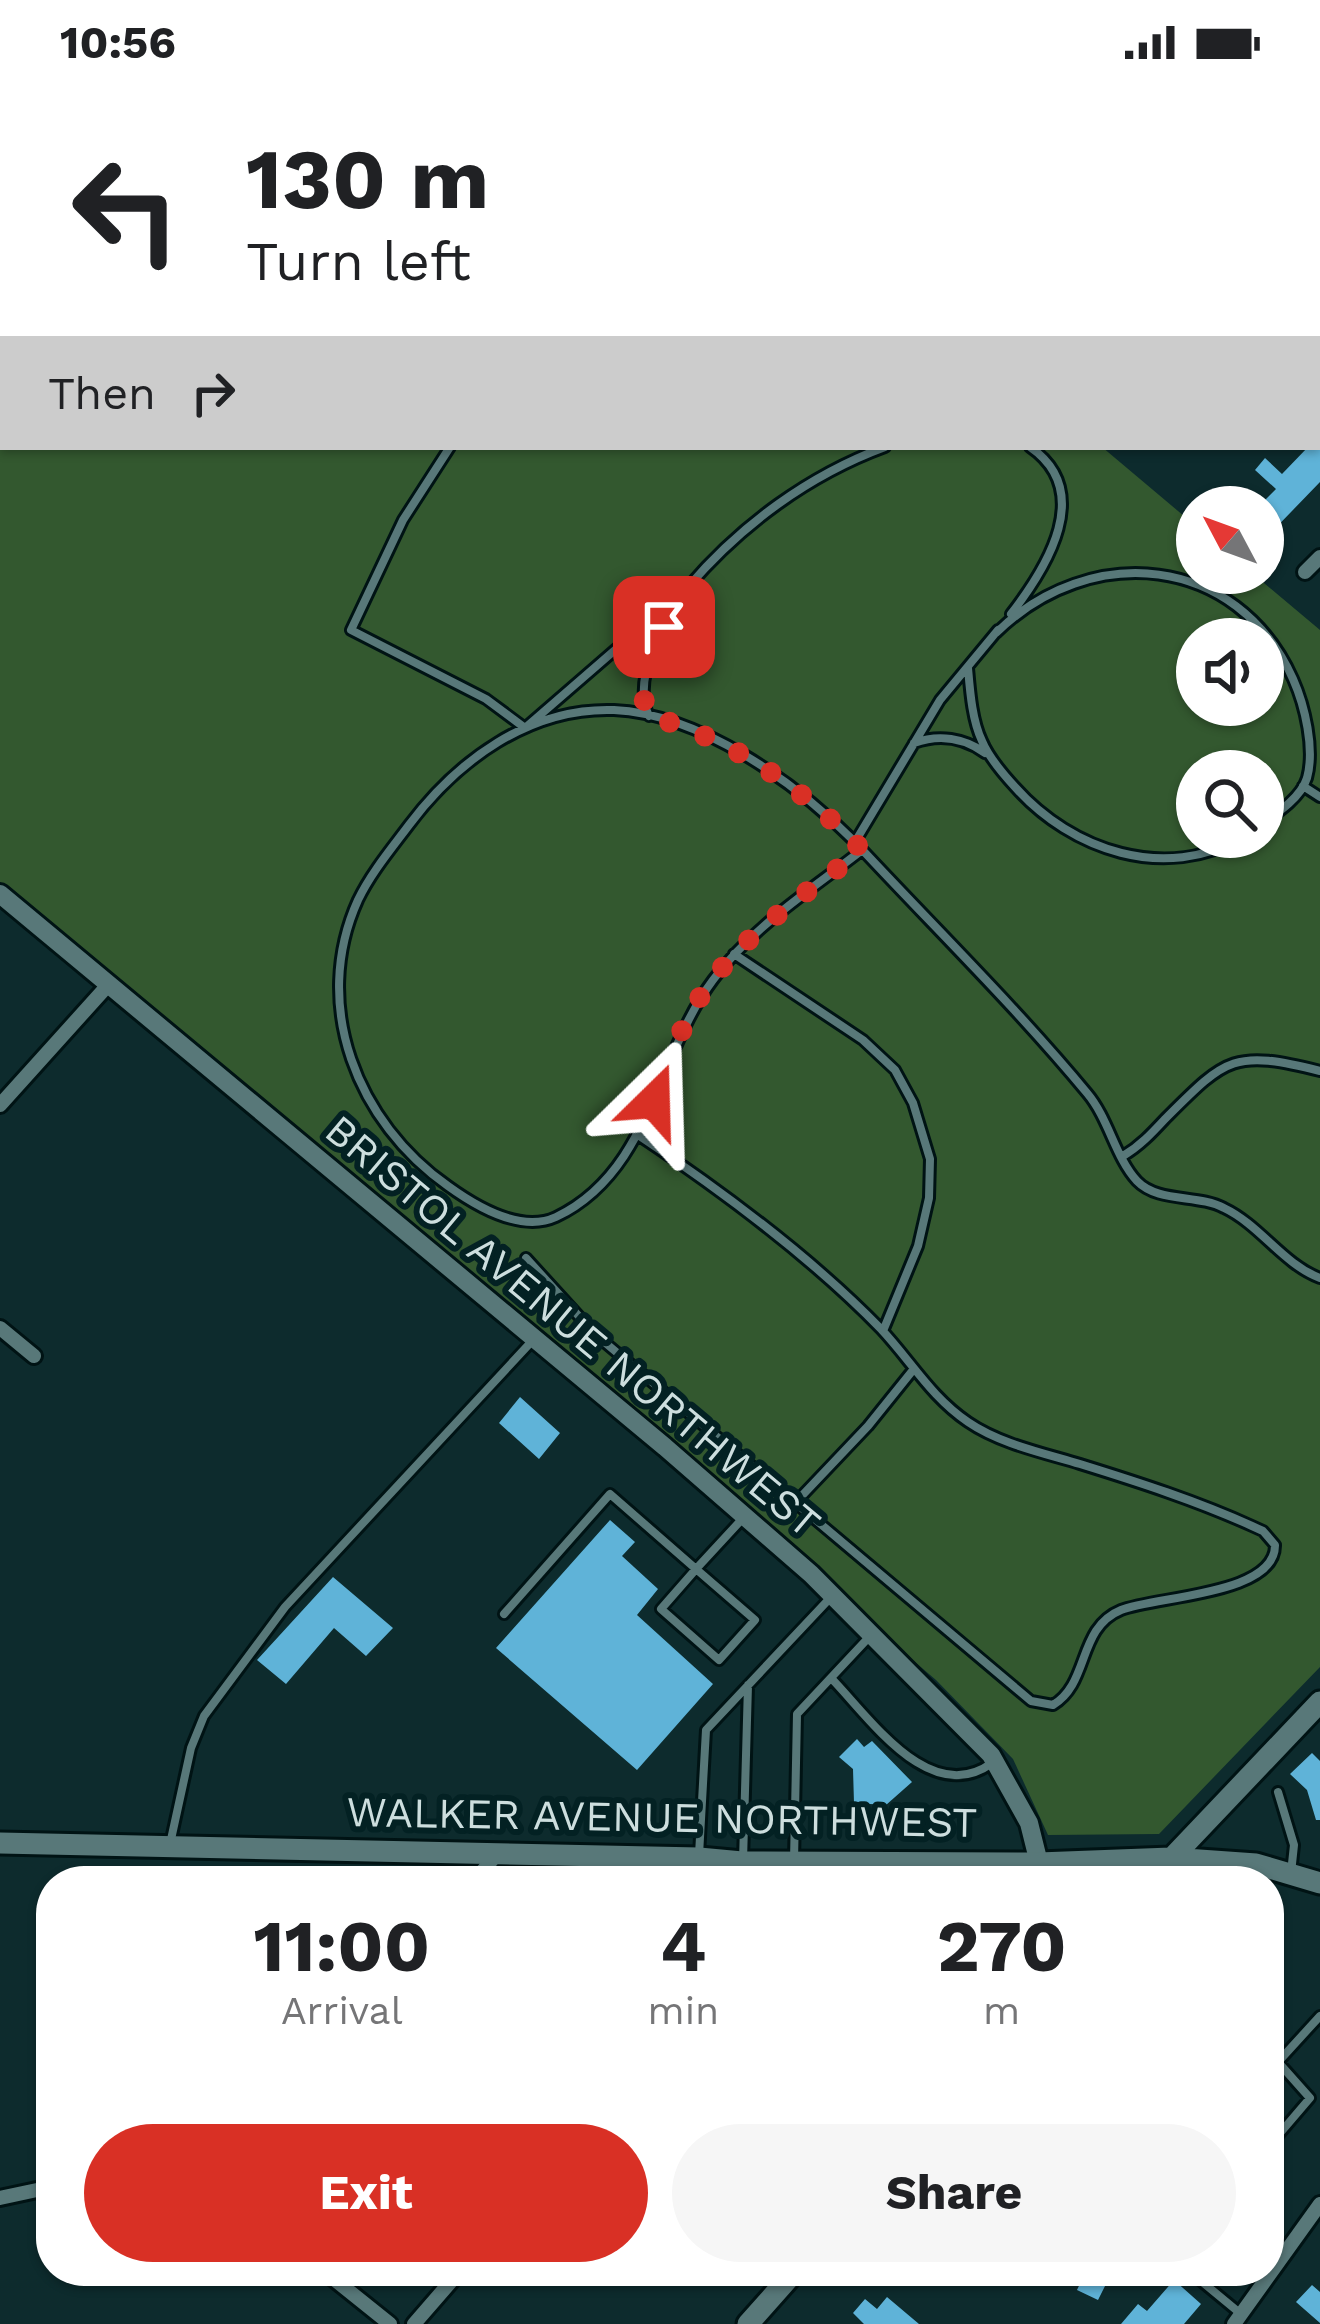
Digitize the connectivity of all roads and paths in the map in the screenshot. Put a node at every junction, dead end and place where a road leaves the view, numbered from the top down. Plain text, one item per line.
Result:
1 (448, 450) edge
2 (878, 450) edge
3 (1034, 450) edge
4 (1320, 557) edge
5 (1306, 572) dead end
6 (690, 585) junction
7 (996, 633) junction
8 (968, 666) junction
9 (649, 716) junction
10 (525, 728) junction
11 (913, 744) junction
12 (990, 757) junction
13 (1303, 786) junction
14 (1320, 797) edge
15 (1284, 804) edge
16 (859, 846) junction
17 (1176, 856) edge
18 (0, 894) edge
19 (734, 954) junction
20 (109, 984) junction
21 (1320, 1071) edge
22 (0, 1105) edge
23 (638, 1135) junction
24 (1123, 1156) junction
25 (526, 1258) dead end
26 (1320, 1278) edge
27 (0, 1328) edge
28 (883, 1331) junction
29 (535, 1338) junction
30 (34, 1356) dead end
31 (913, 1370) junction
32 (794, 1503) junction
33 (744, 1517) junction
34 (697, 1569) junction
35 (832, 1595) junction
36 (504, 1615) dead end
37 (872, 1634) junction
38 (832, 1678) junction
39 (748, 1685) junction
40 (1320, 1702) edge
41 (995, 1761) junction
42 (1278, 1792) dead end
43 (0, 1844) edge
44 (170, 1845) junction
45 (498, 1853) junction
46 (1172, 1858) junction
47 (742, 1862) junction
48 (794, 1862) junction
49 (1039, 1863) junction
50 (487, 1866) edge
51 (660, 1866) edge
52 (698, 1866) edge
53 (717, 1866) edge
54 (840, 1866) edge
55 (996, 1866) edge
56 (1050, 1866) edge
57 (1114, 1866) edge
58 (1164, 1866) edge
59 (1262, 1866) edge
60 (1284, 1873) edge
61 (1291, 1875) junction
62 (1320, 1883) edge
63 (1320, 2016) edge
64 (1284, 2055) edge
65 (1284, 2069) edge
66 (1284, 2128) edge
67 (36, 2190) edge
68 (0, 2198) edge
69 (1320, 2204) edge
70 (1284, 2247) edge
71 (343, 2286) edge
72 (447, 2286) edge
73 (782, 2286) edge
74 (1205, 2286) edge
75 (1257, 2286) edge
76 (1237, 2319) edge
77 (390, 2324) edge
78 (414, 2324) edge
79 (748, 2324) edge

1 - 10 lane
2 - 6 lane
3 - 7 lane
4 - 5 street
6 - 9 lane
6 - 10 lane
7 - 8 lane
7 - 13 lane
8 - 11 lane
8 - 12 lane
9 - 10 lane
9 - 16 lane
10 - 23 lane
11 - 12 lane
11 - 16 lane
12 - 17 lane
13 - 14 lane
13 - 15 lane
16 - 19 lane
16 - 24 lane
18 - 20 street, BRISTOL AVENUE NORTHWEST
19 - 23 lane
19 - 28 lane
20 - 22 street
20 - 29 street, BRISTOL AVENUE NORTHWEST
21 - 24 lane
23 - 28 lane
24 - 26 lane
25 - 32 lane
27 - 30 street
28 - 31 lane
29 - 33 street, BRISTOL AVENUE NORTHWEST
29 - 44 lane
31 - 32 lane
31 - 32 lane
33 - 34 lane
33 - 35 street, BRISTOL AVENUE NORTHWEST
34 - 34 lane
34 - 36 lane
35 - 37 street, BRISTOL AVENUE NORTHWEST
35 - 39 lane
37 - 38 lane
37 - 41 street, BRISTOL AVENUE NORTHWEST
38 - 41 lane
38 - 48 lane
39 - 47 lane
39 - 52 lane
40 - 46 main road
41 - 49 street, BRISTOL AVENUE NORTHWEST
42 - 61 lane
43 - 44 main road, WALKER AVENUE NORTHWEST
44 - 45 main road, WALKER AVENUE NORTHWEST
45 - 50 street
45 - 51 main road, WALKER AVENUE NORTHWEST
46 - 57 main road, WALKER AVENUE NORTHWEST
46 - 58 main road
46 - 59 main road, WALKER AVENUE NORTHWEST
47 - 48 main road, WALKER AVENUE NORTHWEST
47 - 53 main road, WALKER AVENUE NORTHWEST
48 - 54 main road, WALKER AVENUE NORTHWEST
49 - 55 main road, WALKER AVENUE NORTHWEST
49 - 56 main road, WALKER AVENUE NORTHWEST
60 - 61 main road, WALKER AVENUE NORTHWEST
61 - 62 main road, WALKER AVENUE NORTHWEST
63 - 64 lane
65 - 66 lane
67 - 68 street
69 - 70 street
71 - 77 street
72 - 78 street
73 - 79 main road
74 - 76 lane
75 - 76 street

